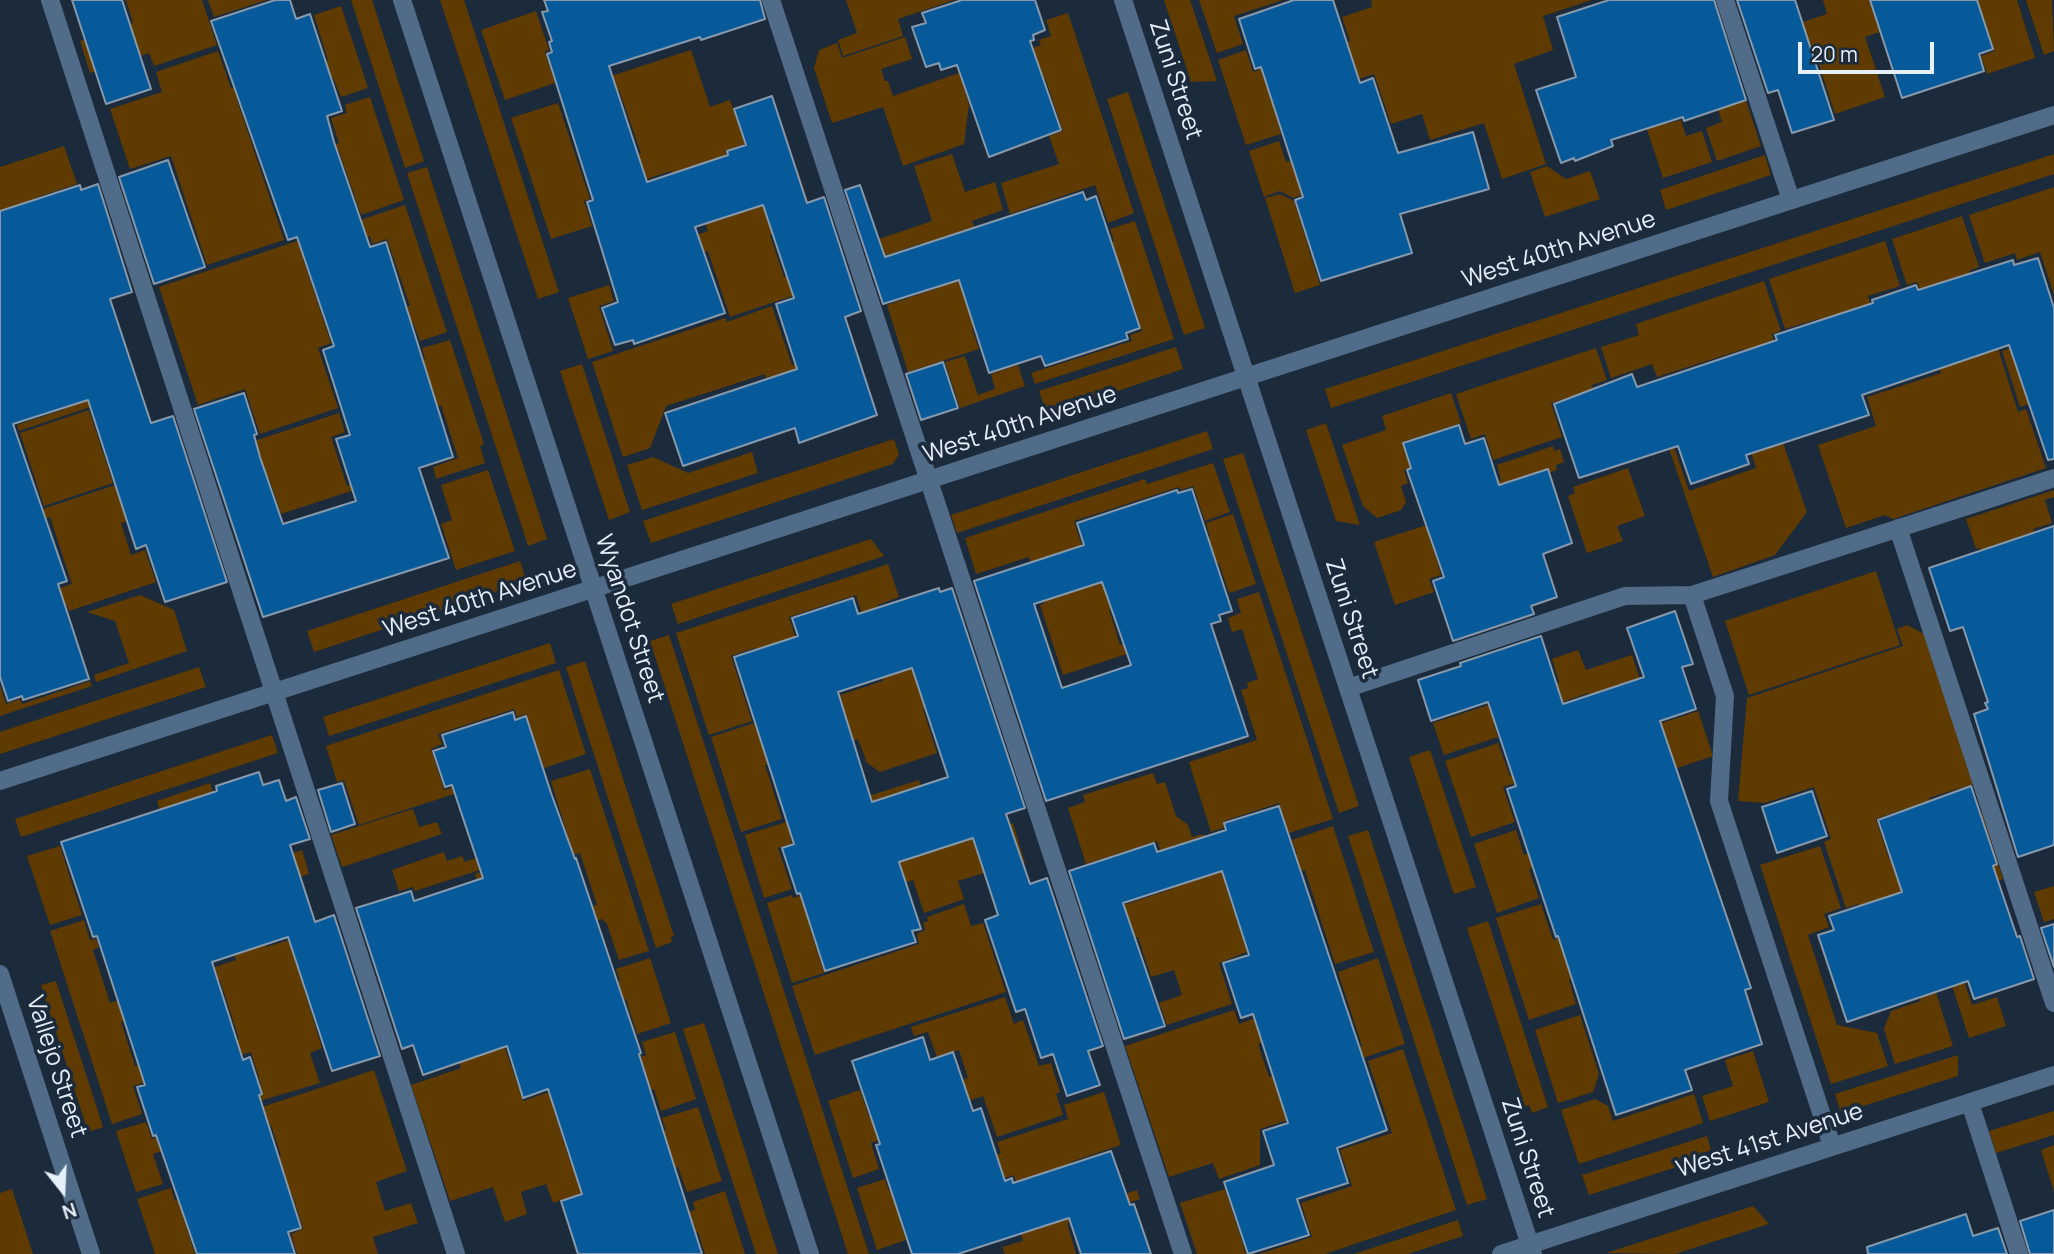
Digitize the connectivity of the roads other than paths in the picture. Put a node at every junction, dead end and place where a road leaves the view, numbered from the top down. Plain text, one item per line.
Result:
1 (50, 0) edge
2 (402, 0) edge
3 (771, 0) edge
4 (1124, 0) edge
5 (1725, 0) edge
6 (2054, 115) edge
7 (1791, 200) junction
8 (1247, 377) junction
9 (2054, 478) edge
10 (929, 480) junction
11 (1898, 528) junction
12 (594, 589) junction
13 (1692, 595) junction
14 (1348, 688) junction
15 (274, 692) junction
16 (0, 781) edge
17 (0, 974) edge
18 (2054, 1003) edge
19 (2054, 1075) edge
20 (1970, 1103) junction
21 (1832, 1146) junction
22 (1531, 1249) edge
23 (91, 1254) edge
24 (456, 1254) edge
25 (810, 1254) edge
26 (1183, 1254) edge
27 (1501, 1254) edge
28 (2019, 1254) edge

1 - 15 street
2 - 12 street, Wyandot Street
3 - 10 street
4 - 8 street, Zuni Street
5 - 7 street
6 - 7 street, West 40th Avenue
7 - 8 street, West 40th Avenue
8 - 10 street, West 40th Avenue
8 - 14 street, Zuni Street
9 - 11 street
10 - 12 street, West 40th Avenue
10 - 26 street
11 - 13 street
11 - 18 street
12 - 15 street, West 40th Avenue
12 - 25 street, Wyandot Street
13 - 14 street
13 - 21 street
14 - 22 street, Zuni Street
15 - 16 street, West 40th Avenue
15 - 24 street
17 - 23 street, Vallejo Street
19 - 20 street, West 41st Avenue
20 - 21 street, West 41st Avenue
20 - 28 street
21 - 22 street, West 41st Avenue
22 - 27 street, West 41st Avenue

